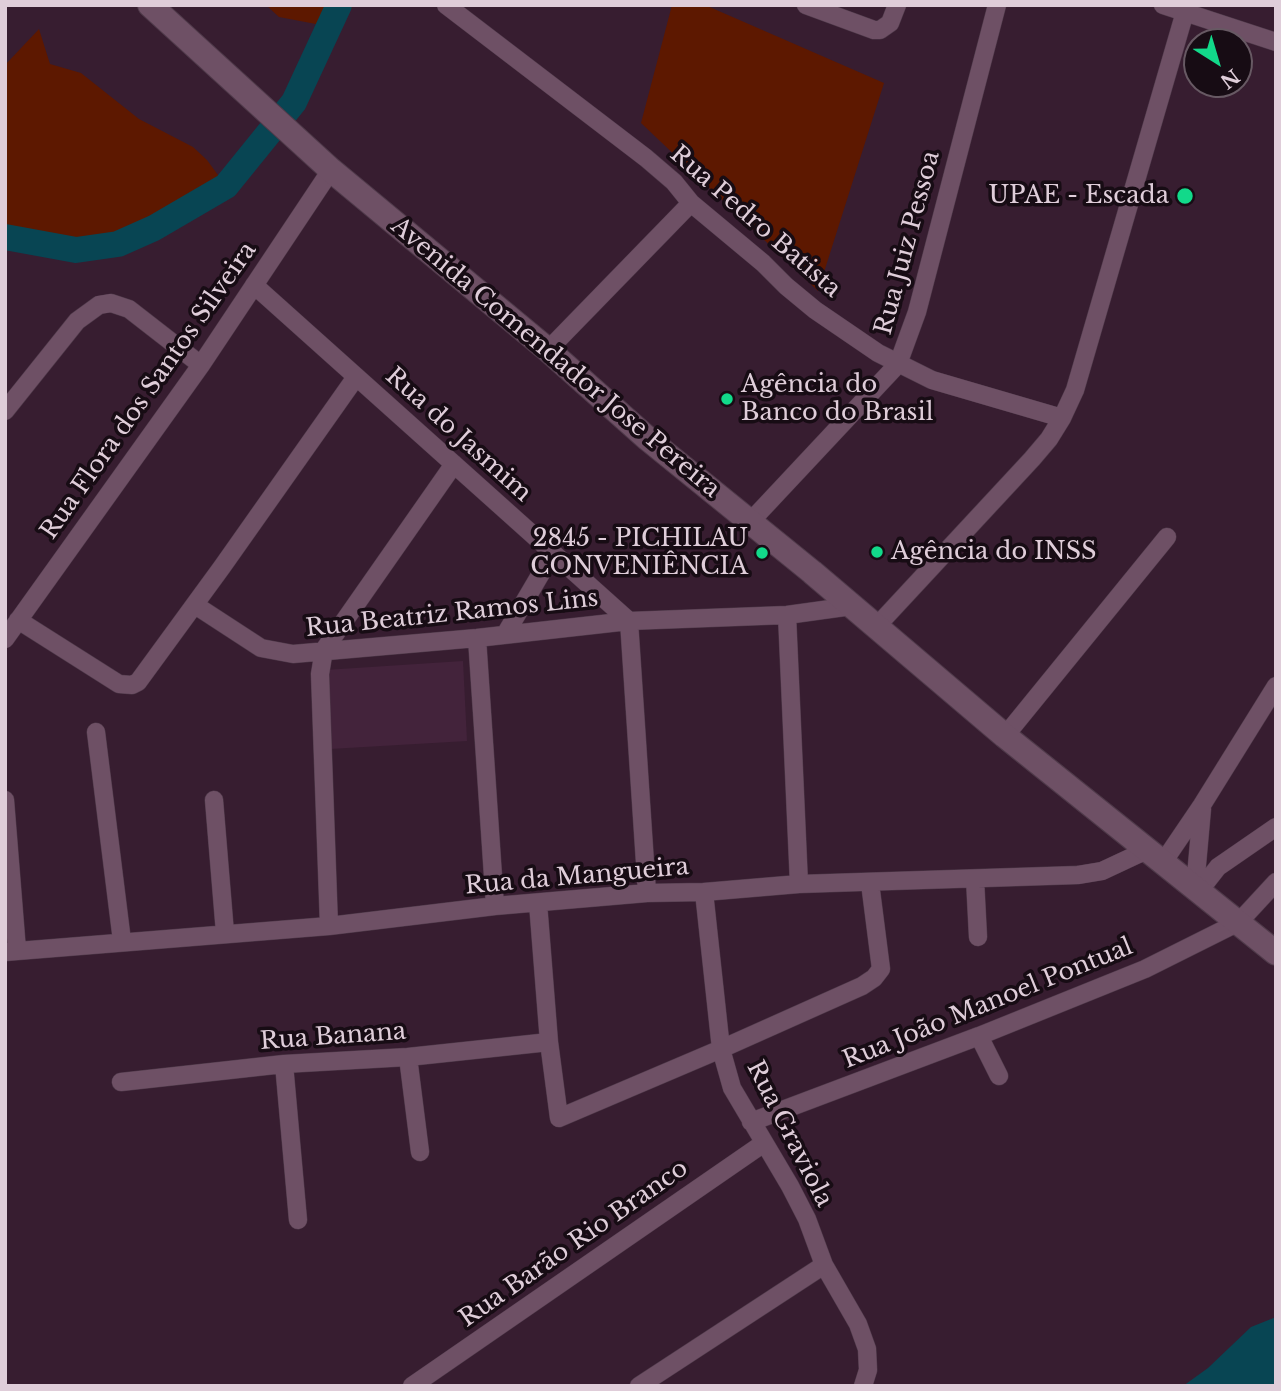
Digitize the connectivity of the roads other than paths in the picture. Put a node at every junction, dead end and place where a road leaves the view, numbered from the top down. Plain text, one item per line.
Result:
1 (150, 5) edge
2 (446, 5) edge
3 (806, 5) edge
4 (997, 5) edge
5 (1163, 5) edge
6 (1186, 10) edge
7 (896, 11) edge
8 (1276, 42) edge
9 (331, 170) junction
10 (691, 203) junction
11 (254, 285) junction
12 (548, 350) junction
13 (898, 364) junction
14 (201, 365) junction
15 (356, 376) junction
16 (5, 411) edge
17 (1062, 418) junction
18 (454, 464) junction
19 (750, 522) junction
20 (1167, 537) dead end
21 (553, 553) junction
22 (195, 605) junction
23 (852, 606) junction
24 (787, 615) junction
25 (18, 620) junction
26 (629, 621) junction
27 (877, 627) junction
28 (506, 633) junction
29 (477, 638) junction
30 (5, 639) edge
31 (324, 650) junction
32 (1276, 686) edge
33 (96, 732) dead end
34 (1005, 736) junction
35 (5, 800) edge
36 (214, 800) dead end
37 (1202, 805) junction
38 (1276, 827) edge
39 (1156, 855) junction
40 (975, 878) junction
41 (1276, 882) edge
42 (870, 883) junction
43 (799, 884) junction
44 (1197, 888) junction
45 (704, 892) junction
46 (647, 893) junction
47 (538, 903) junction
48 (495, 906) junction
49 (1239, 922) junction
50 (330, 926) junction
51 (225, 933) junction
52 (978, 937) dead end
53 (122, 941) junction
54 (11, 951) edge
55 (1276, 953) edge
56 (979, 1036) junction
57 (549, 1042) junction
58 (721, 1049) junction
59 (408, 1057) junction
60 (284, 1064) junction
61 (999, 1076) dead end
62 (121, 1082) dead end
63 (751, 1122) junction
64 (764, 1143) junction
65 (420, 1152) dead end
66 (298, 1220) dead end
67 (824, 1265) junction
68 (412, 1386) edge
69 (639, 1386) edge
70 (863, 1386) edge

1 - 9 street, Avenida Comendador Jose Pereira
2 - 10 street, Rua Pedro Batista
3 - 7 street
4 - 13 street, Rua Juiz Pessoa
5 - 6 street
6 - 8 street
6 - 17 street
9 - 11 street, Rua Flora dos Santos Silveira
9 - 12 street, Avenida Comendador Jose Pereira
10 - 12 street
10 - 13 street, Rua Pedro Batista
11 - 14 street, Rua Flora dos Santos Silveira
11 - 15 street, Rua do Jasmim
12 - 19 street, Avenida Comendador Jose Pereira
13 - 17 street, Rua Pedro Batista
13 - 19 street, Rua Juiz Pessoa
14 - 16 street
14 - 25 street, Rua Flora dos Santos Silveira
15 - 18 street, Rua do Jasmim
15 - 22 street
17 - 27 street
18 - 21 street, Rua do Jasmim
18 - 31 street
19 - 23 street, Avenida Comendador Jose Pereira
20 - 34 street
21 - 26 street, Rua do Jasmim
21 - 28 street
22 - 25 street
22 - 31 street, Rua Beatriz Ramos Lins
23 - 24 street, Rua Beatriz Ramos Lins
23 - 27 street, Avenida Comendador Jose Pereira
24 - 26 street, Rua Beatriz Ramos Lins
24 - 43 street
25 - 30 street, Rua Flora dos Santos Silveira
26 - 28 street, Rua Beatriz Ramos Lins
26 - 46 street
27 - 34 street, Avenida Comendador Jose Pereira
28 - 29 street, Rua Beatriz Ramos Lins
29 - 31 street, Rua Beatriz Ramos Lins
29 - 48 street
31 - 50 street
32 - 37 street
33 - 53 street
34 - 39 street, Avenida Comendador Jose Pereira
35 - 54 street
36 - 51 street
37 - 39 street
37 - 44 street
38 - 44 street
39 - 40 street, Rua da Mangueira
39 - 44 street, Avenida Comendador Jose Pereira
40 - 42 street, Rua da Mangueira
40 - 52 street
41 - 49 street
42 - 43 street, Rua da Mangueira
42 - 58 street
43 - 45 street, Rua da Mangueira
44 - 49 street, Avenida Comendador Jose Pereira
45 - 46 street, Rua da Mangueira
45 - 58 street, Rua Graviola
46 - 47 street, Rua da Mangueira
47 - 48 street, Rua da Mangueira
47 - 57 street
48 - 50 street, Rua da Mangueira
49 - 55 street, Avenida Comendador Jose Pereira
49 - 56 street, Rua João Manoel Pontual
50 - 51 street, Rua da Mangueira
51 - 53 street, Rua da Mangueira
53 - 54 street, Rua da Mangueira
56 - 61 street
56 - 63 street, Rua João Manoel Pontual
57 - 58 street
57 - 59 street, Rua Banana
58 - 63 street, Rua Graviola
59 - 60 street, Rua Banana
59 - 65 street
60 - 62 street, Rua Banana
60 - 66 street
63 - 64 street, Rua Graviola
64 - 67 street, Rua Graviola
64 - 68 street, Rua Barão Rio Branco
67 - 69 street
67 - 70 street, Rua Graviola

